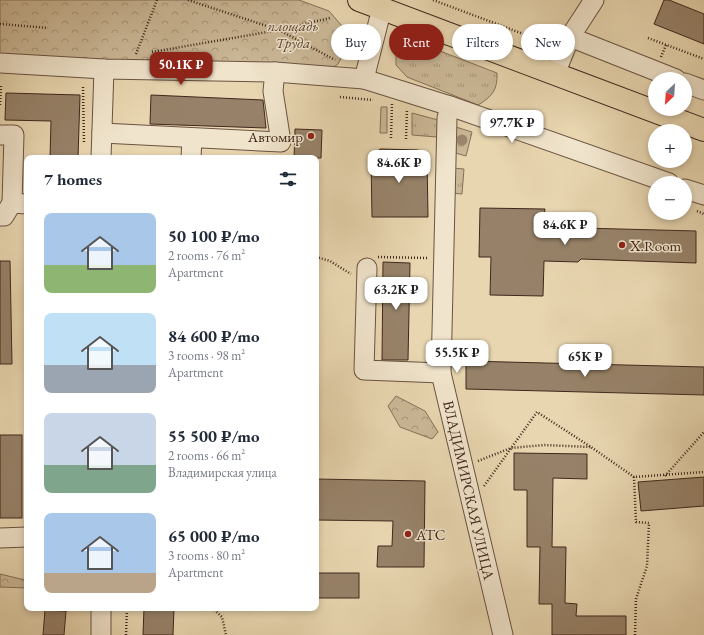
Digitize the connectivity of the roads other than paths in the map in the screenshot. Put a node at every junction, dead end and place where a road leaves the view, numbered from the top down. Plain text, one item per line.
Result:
1 (359, 0) edge
2 (594, 0) edge
3 (382, 8) junction
4 (575, 31) edge
5 (575, 45) edge
6 (561, 60) edge
7 (0, 63) edge
8 (104, 69) junction
9 (275, 72) junction
10 (655, 72) edge
11 (555, 74) junction
12 (364, 79) junction
13 (692, 86) edge
14 (704, 90) edge
15 (450, 106) junction
16 (704, 130) edge
17 (102, 133) junction
18 (0, 135) edge
19 (192, 138) junction
20 (282, 150) edge
21 (101, 155) edge
22 (191, 155) edge
23 (649, 176) edge
24 (692, 191) edge
25 (704, 195) edge
26 (13, 208) edge
27 (367, 276) road end
28 (441, 373) junction
29 (0, 538) edge
30 (24, 538) edge
31 (101, 611) edge
32 (101, 635) edge
33 (503, 635) edge

1 - 3 main road
2 - 4 street
3 - 11 main road
3 - 12 street
5 - 10 street
6 - 11 street
7 - 8 street
8 - 9 street
8 - 17 street
9 - 12 street
9 - 20 street
11 - 16 main road
12 - 15 street
13 - 14 street
15 - 23 street
15 - 28 street, ВЛАДИМИРСКАЯ УЛИЦА
17 - 19 street
17 - 21 street
18 - 26 street
19 - 20 street
19 - 22 street
24 - 25 street
27 - 28 street
28 - 33 street, ВЛАДИМИРСКАЯ УЛИЦА
29 - 30 street
31 - 32 street

